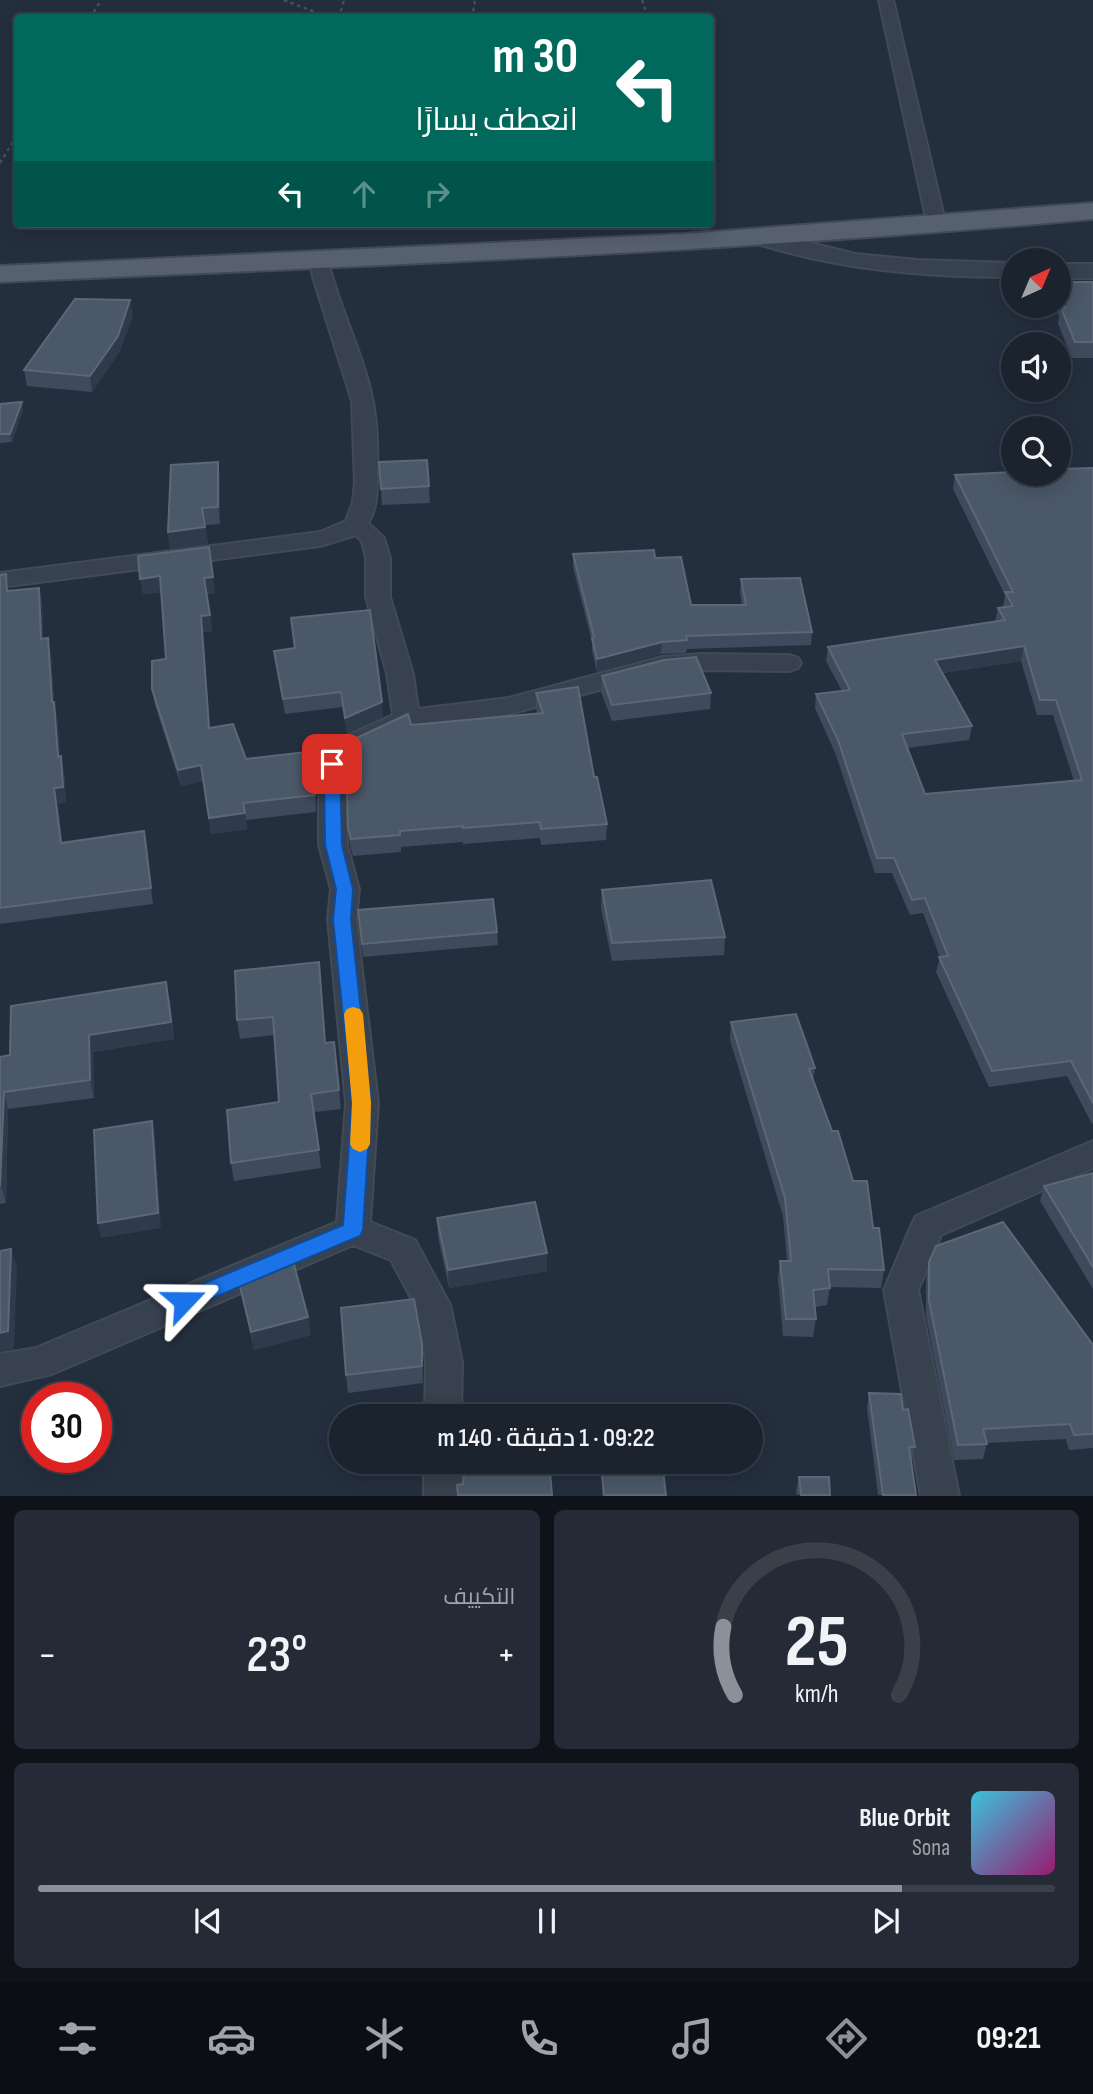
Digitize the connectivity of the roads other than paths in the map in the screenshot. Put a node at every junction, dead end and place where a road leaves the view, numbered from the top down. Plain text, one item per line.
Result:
1 (886, 0) edge
2 (1093, 198) edge
3 (1093, 211) edge
4 (934, 214) junction
5 (759, 231) junction
6 (0, 260) edge
7 (319, 261) junction
8 (99, 262) junction
9 (1001, 270) edge
10 (1071, 271) edge
11 (1093, 271) edge
12 (0, 274) edge
13 (357, 525) junction
14 (0, 580) edge
15 (789, 663) dead end
16 (406, 719) junction
17 (1093, 1154) edge
18 (353, 1230) junction
19 (0, 1370) edge
20 (443, 1404) edge
21 (443, 1474) edge
22 (443, 1496) edge
23 (940, 1496) edge

1 - 4 street
2 - 4 main road
3 - 5 main road
4 - 5 main road
5 - 7 main road
5 - 8 main road
5 - 9 street
6 - 8 main road
7 - 8 main road
7 - 13 street
8 - 12 main road
10 - 11 street
13 - 14 street
13 - 16 street
15 - 16 street
16 - 18 street
17 - 23 street
18 - 19 street
18 - 20 street
21 - 22 street

